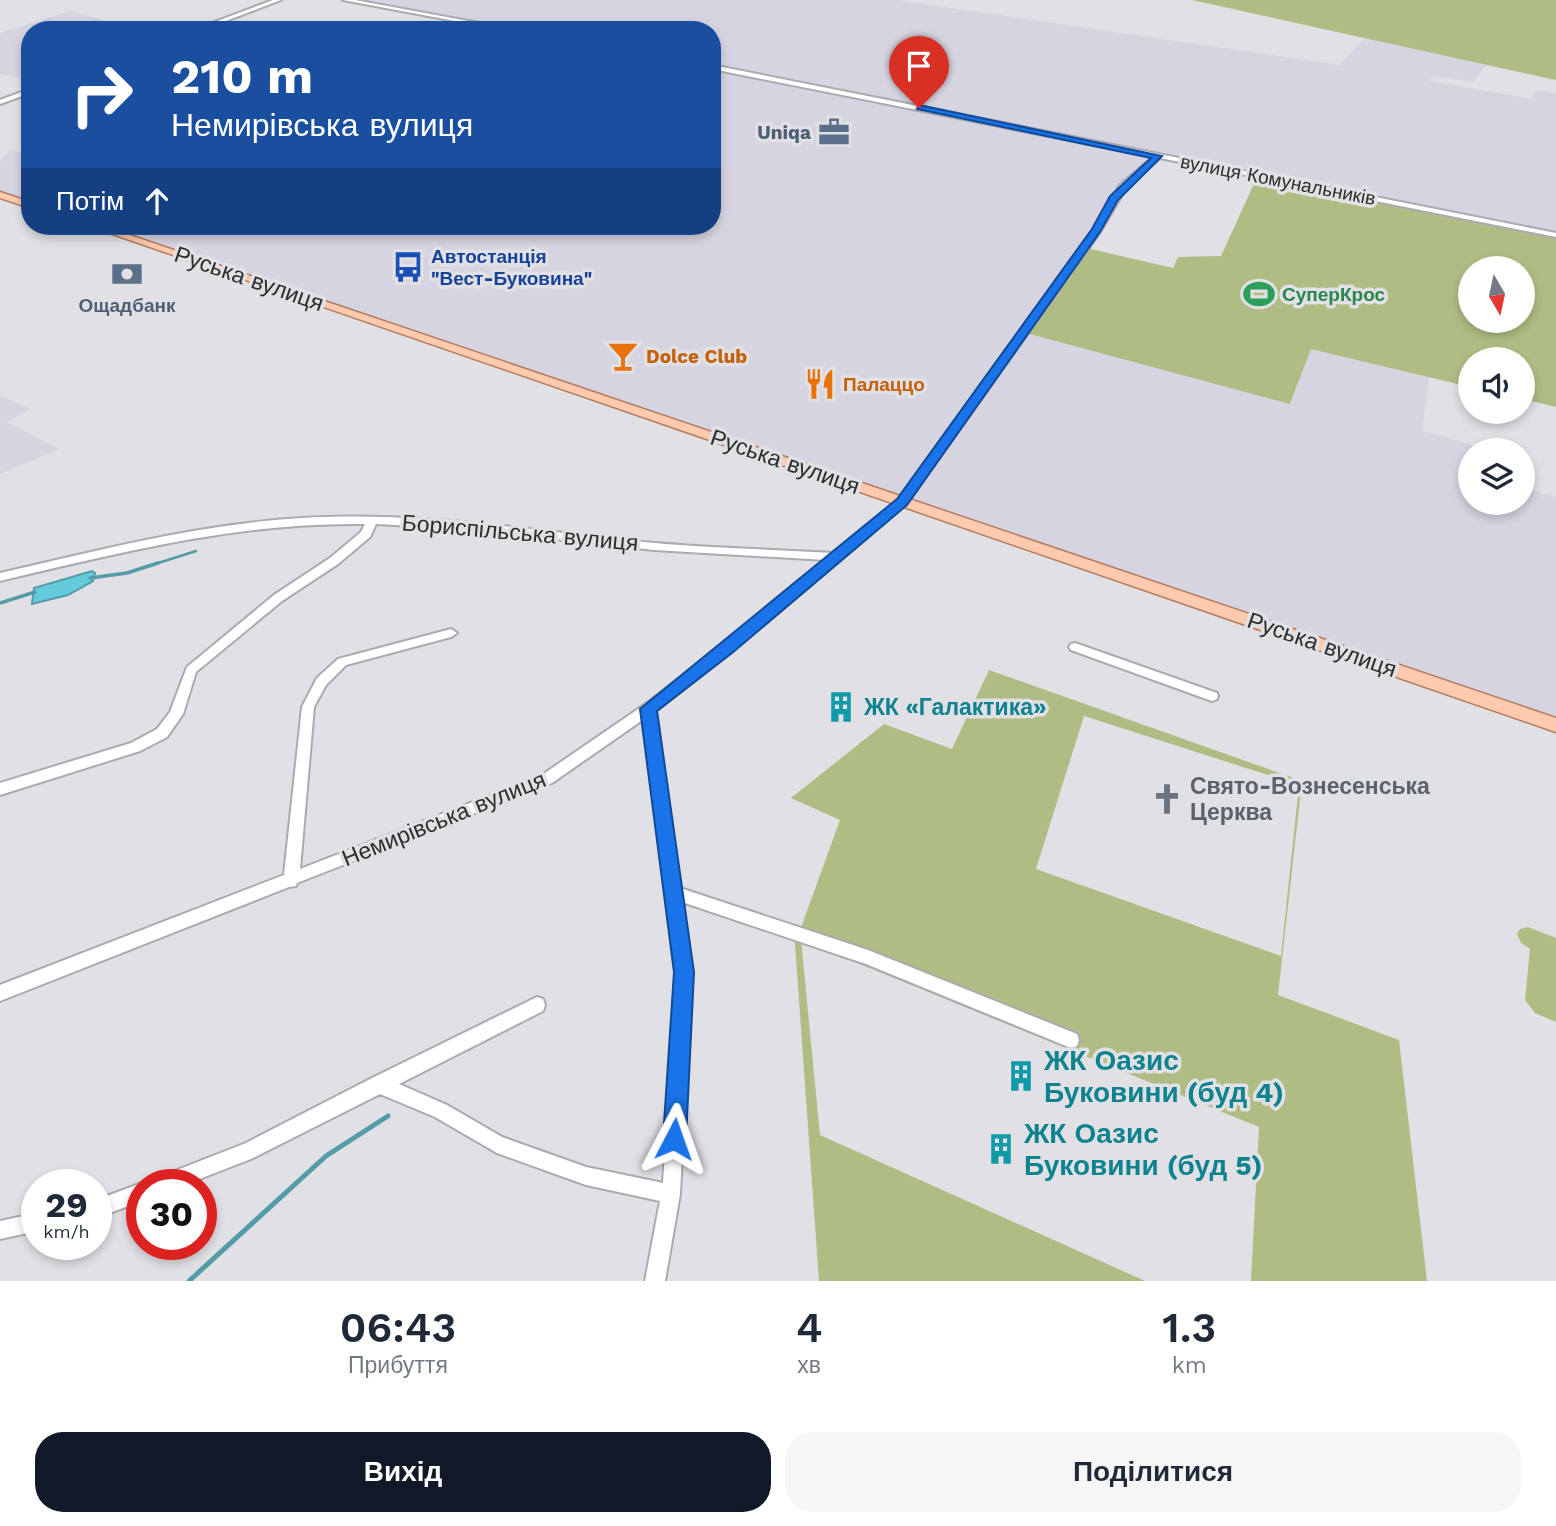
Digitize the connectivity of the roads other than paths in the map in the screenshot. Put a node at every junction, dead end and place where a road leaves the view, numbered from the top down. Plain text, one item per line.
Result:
1 (278, 0) edge
2 (346, 0) edge
3 (221, 21) edge
4 (464, 21) edge
5 (721, 69) edge
6 (21, 94) edge
7 (0, 102) edge
8 (1158, 156) junction
9 (0, 195) edge
10 (21, 202) edge
11 (120, 235) edge
12 (1556, 235) edge
13 (902, 502) junction
14 (372, 522) junction
15 (835, 556) junction
16 (0, 578) edge
17 (451, 633) dead end
18 (1075, 647) dead end
19 (1212, 696) dead end
20 (649, 709) junction
21 (1556, 725) edge
22 (0, 789) edge
23 (291, 881) junction
24 (675, 893) junction
25 (0, 993) edge
26 (537, 1005) dead end
27 (1071, 1040) dead end
28 (378, 1084) junction
29 (202, 1169) edge
30 (671, 1194) junction
31 (21, 1225) edge
32 (0, 1230) edge
33 (655, 1281) edge

1 - 3 street
2 - 4 street
5 - 8 street, вулиця Комунальників
6 - 7 street
8 - 12 street, вулиця Комунальників
8 - 13 street, Немирівська вулиця
9 - 10 main road
11 - 13 main road, Руська вулиця
13 - 15 street, Немирівська вулиця
13 - 21 main road, Руська вулиця
14 - 15 street, Бориспільська вулиця
14 - 16 street, Бориспільська вулиця
14 - 22 street
15 - 20 street, Немирівська вулиця
17 - 23 street
18 - 19 street
20 - 23 street, Немирівська вулиця
20 - 24 street
23 - 25 street, Немирівська вулиця
24 - 27 street
24 - 30 street
26 - 28 street
28 - 29 street
28 - 30 street
30 - 33 street
31 - 32 street

